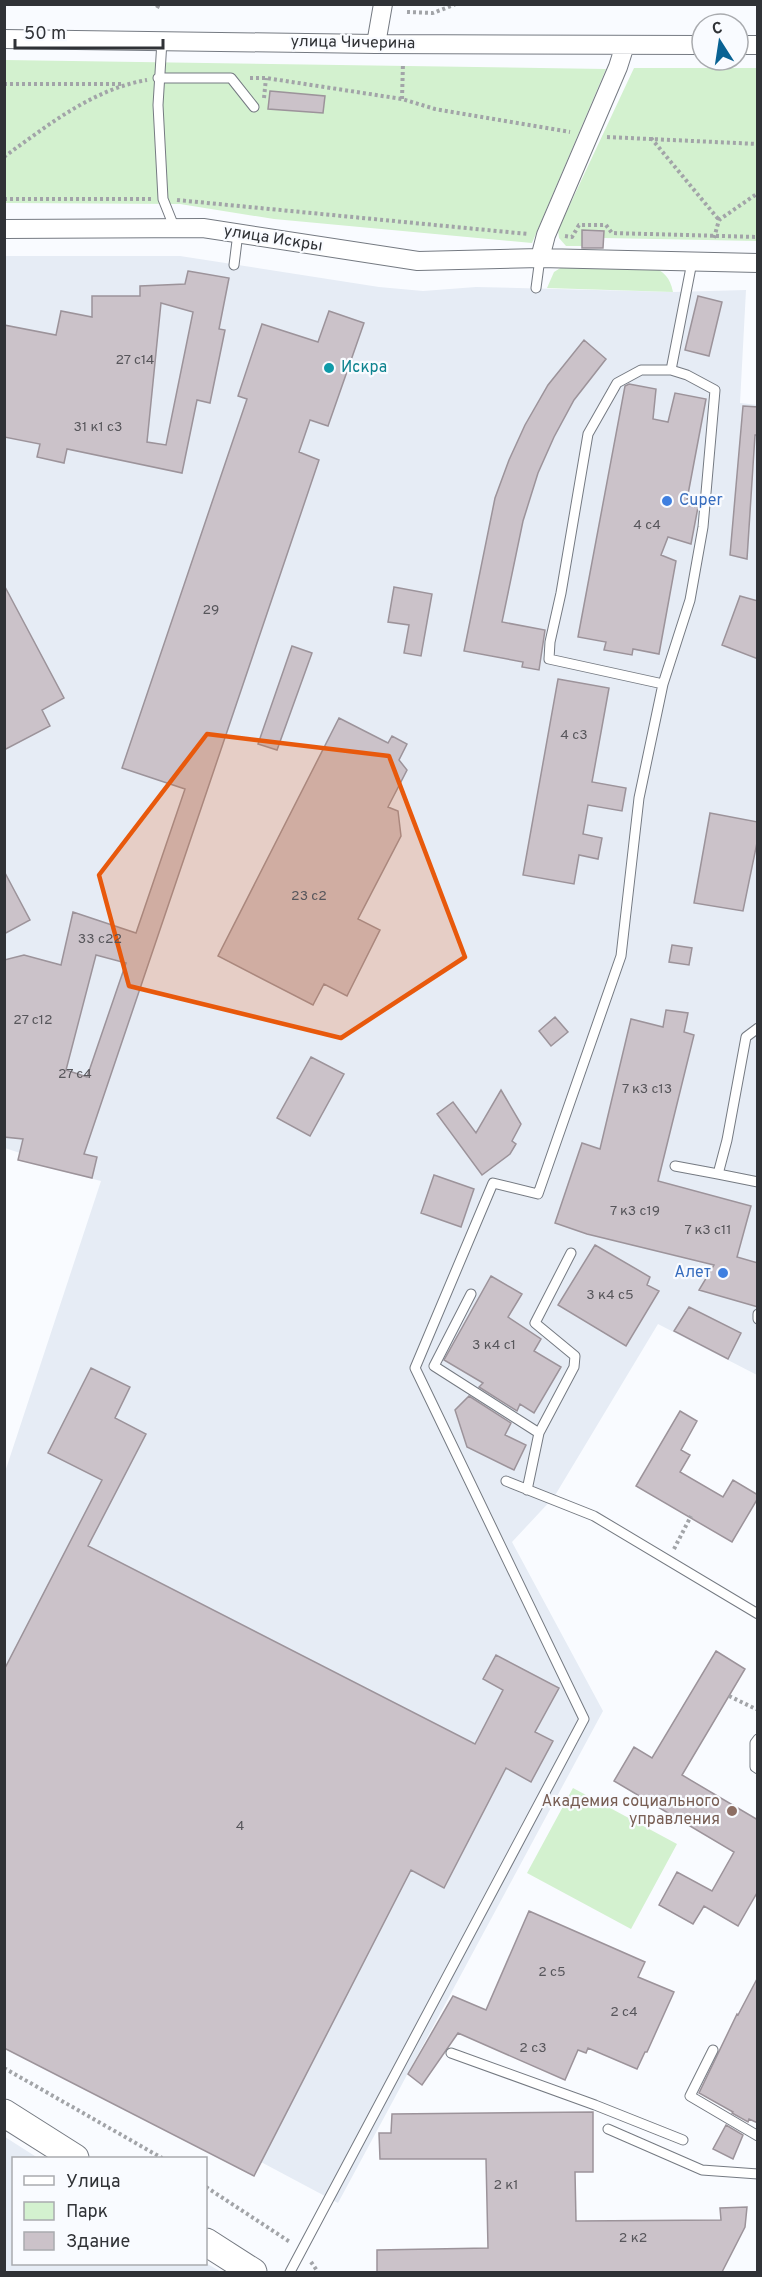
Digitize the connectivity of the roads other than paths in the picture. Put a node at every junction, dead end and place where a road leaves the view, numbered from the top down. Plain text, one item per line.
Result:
1 (383, 4) edge
2 (4, 39) edge
3 (162, 41) junction
4 (376, 44) junction
5 (626, 45) junction
6 (690, 45) edge
7 (158, 78) junction
8 (254, 107) dead end
9 (175, 229) junction
10 (4, 230) edge
11 (238, 233) junction
12 (540, 258) junction
13 (700, 262) junction
14 (758, 263) edge
15 (234, 265) dead end
16 (536, 288) dead end
17 (671, 370) junction
18 (663, 684) junction
19 (758, 1028) edge
20 (675, 1166) dead end
21 (718, 1174) junction
22 (758, 1182) edge
23 (571, 1253) dead end
24 (471, 1294) dead end
25 (758, 1314) edge
26 (758, 1319) edge
27 (539, 1433) junction
28 (506, 1481) dead end
29 (527, 1490) junction
30 (758, 1614) edge
31 (758, 1739) edge
32 (758, 1769) edge
33 (712, 2050) dead end
34 (451, 2053) dead end
35 (4, 2113) edge
36 (608, 2129) dead end
37 (758, 2136) edge
38 (682, 2140) dead end
39 (73, 2157) edge
40 (758, 2174) edge
41 (207, 2243) edge
42 (242, 2269) edge
43 (290, 2272) edge

1 - 4 street
2 - 3 street, улица Чичерина
3 - 4 street, улица Чичерина
3 - 7 lane
4 - 5 street, улица Чичерина
5 - 6 street, улица Чичерина
5 - 12 street
7 - 8 lane
7 - 9 lane
9 - 10 street, улица Искры
9 - 11 street, улица Искры
11 - 12 street, улица Искры
11 - 15 lane
12 - 13 street, улица Искры
12 - 16 lane
13 - 14 street, улица Искры
13 - 17 lane
17 - 18 lane
17 - 18 lane
18 - 43 lane
19 - 21 lane
20 - 21 lane
21 - 22 lane
23 - 27 lane
24 - 27 lane
25 - 26 lane
27 - 29 lane
28 - 29 lane
29 - 30 lane
31 - 32 lane
33 - 37 lane
34 - 38 lane
35 - 39 main road
36 - 40 lane
41 - 42 main road

